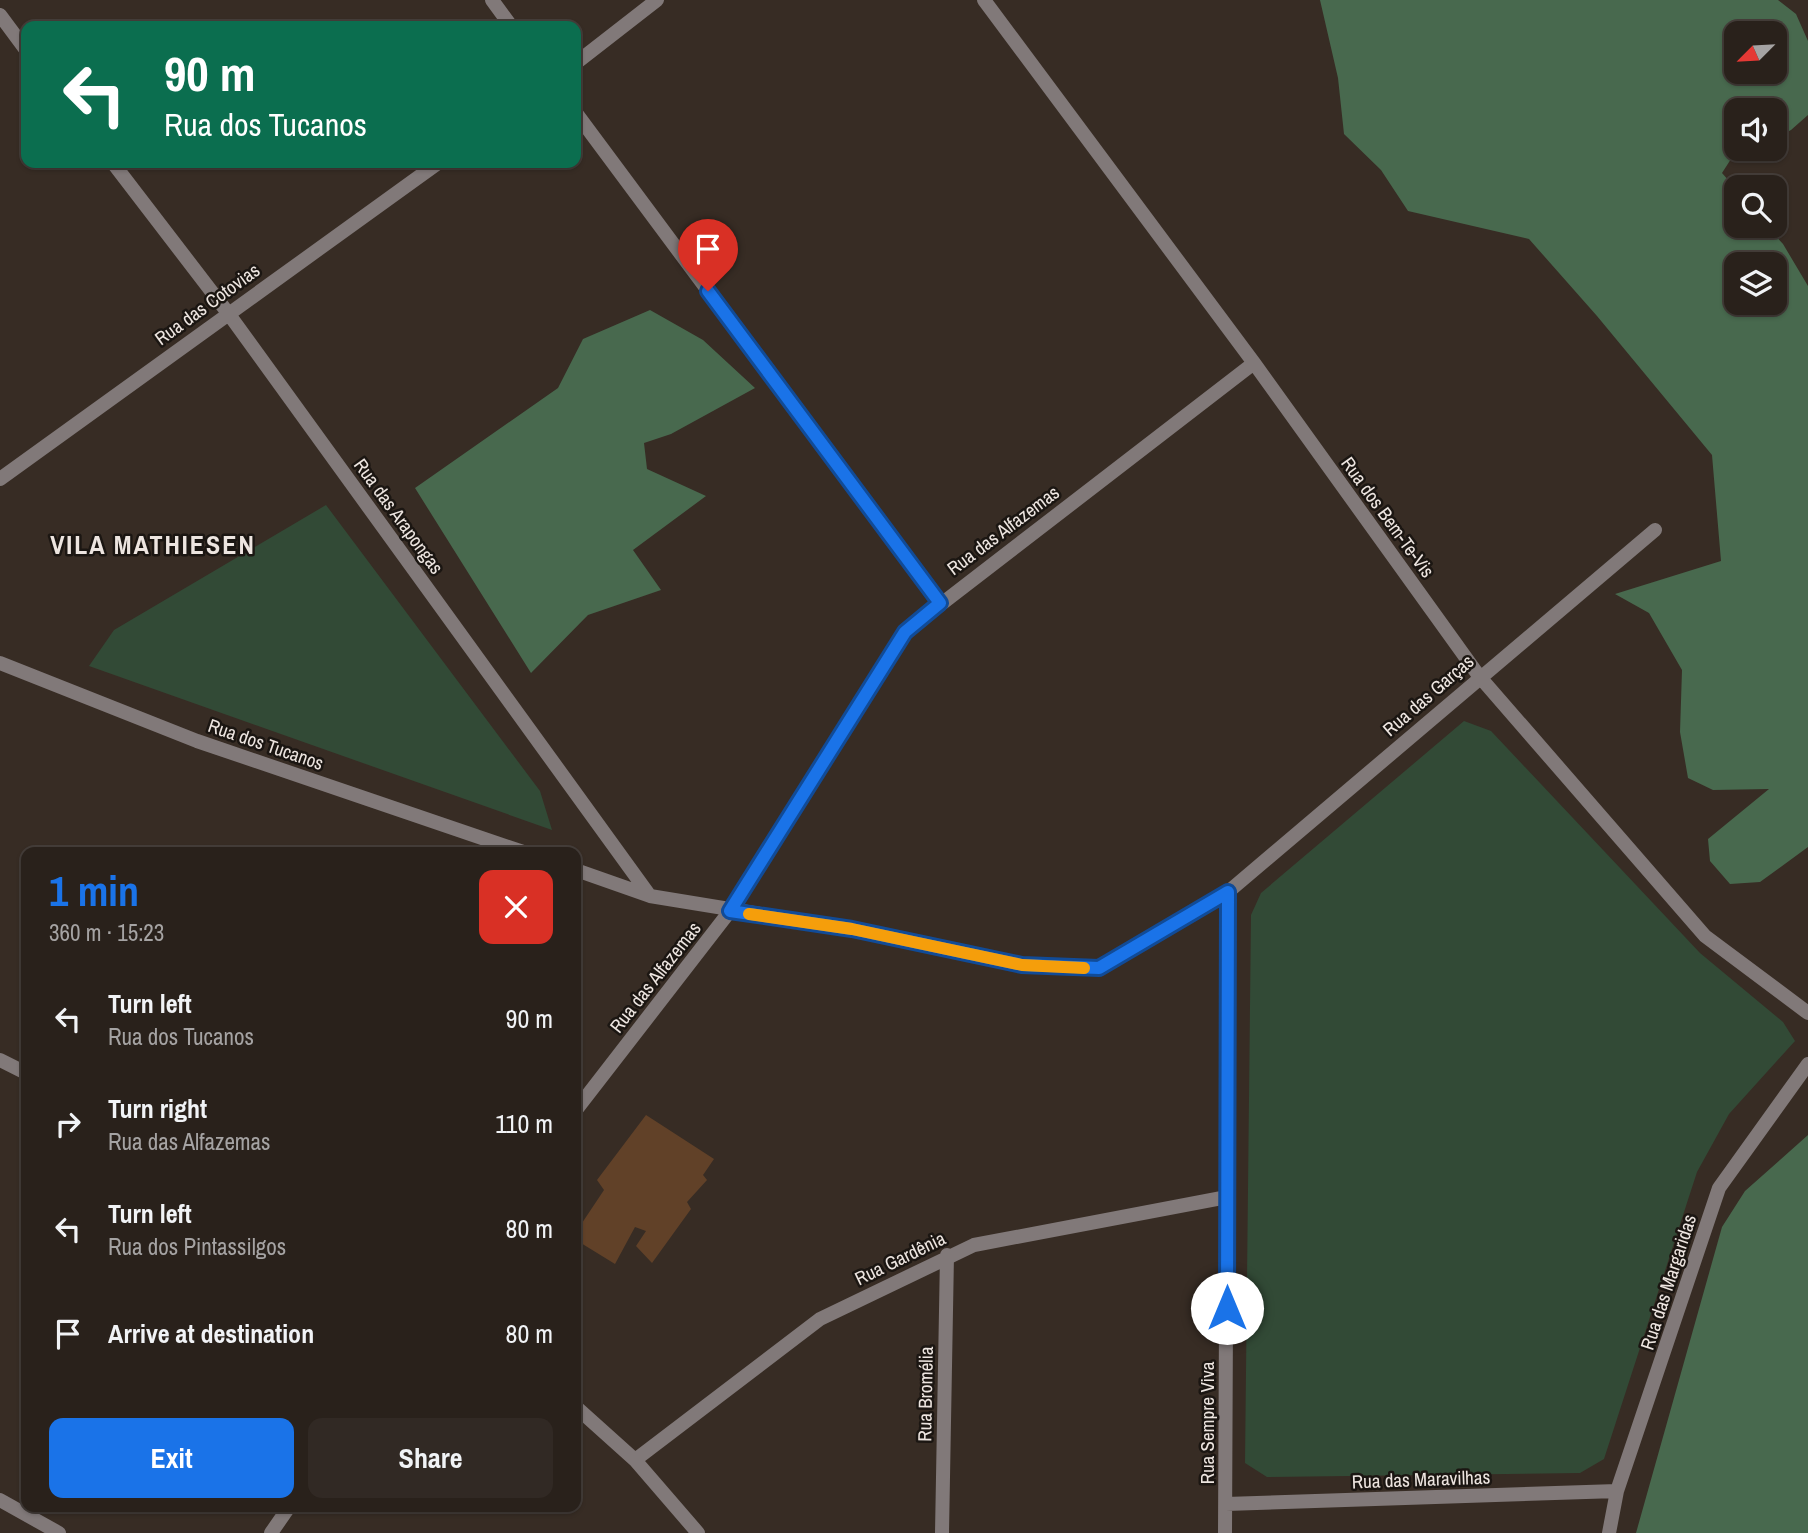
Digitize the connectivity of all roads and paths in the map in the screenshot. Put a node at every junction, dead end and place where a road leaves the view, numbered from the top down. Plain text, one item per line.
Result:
1 (492, 0) edge
2 (657, 0) edge
3 (984, 0) edge
4 (0, 15) edge
5 (507, 21) edge
6 (21, 43) edge
7 (581, 59) edge
8 (581, 120) edge
9 (117, 168) edge
10 (431, 168) edge
11 (228, 313) junction
12 (1254, 363) junction
13 (0, 479) edge
14 (1655, 530) dead end
15 (940, 603) junction
16 (0, 663) edge
17 (1479, 676) junction
18 (508, 847) edge
19 (581, 872) edge
20 (1228, 892) junction
21 (650, 896) junction
22 (730, 911) junction
23 (1808, 1013) edge
24 (0, 1060) edge
25 (1808, 1065) edge
26 (21, 1070) edge
27 (581, 1104) edge
28 (1227, 1196) junction
29 (947, 1255) junction
30 (581, 1411) edge
31 (635, 1460) junction
32 (1617, 1491) junction
33 (0, 1500) edge
34 (1226, 1504) junction
35 (21, 1512) edge
36 (21, 1512) edge
37 (286, 1512) edge
38 (59, 1533) edge
39 (271, 1533) edge
40 (698, 1533) edge
41 (942, 1533) edge
42 (1225, 1533) edge
43 (1609, 1533) edge

1 - 5 street
2 - 7 street
3 - 12 street, Rua dos Bem-Te-Vis
4 - 6 street
8 - 15 street
9 - 11 street, Rua das Arapongas
10 - 11 street, Rua das Cotovias
11 - 13 street, Rua das Cotovias
11 - 21 street, Rua das Arapongas
12 - 15 street, Rua das Alfazemas
12 - 17 street, Rua dos Bem-Te-Vis
14 - 17 street, Rua das Garças
15 - 22 street, Rua das Alfazemas
16 - 18 street, Rua dos Tucanos
17 - 20 street, Rua das Garças
17 - 23 street, Rua dos Bem-Te-Vis
19 - 21 street
20 - 22 street
20 - 28 street, Rua Sempre Viva
21 - 22 street
22 - 27 street, Rua das Alfazemas
24 - 26 street
25 - 32 street, Rua das Margaridas
28 - 29 street, Rua Gardênia
28 - 34 street, Rua Sempre Viva
29 - 31 street, Rua Gardênia
29 - 41 street, Rua Bromélia
30 - 31 street
31 - 40 street
32 - 34 street, Rua das Maravilhas
32 - 43 street, Rua das Margaridas
33 - 35 street
34 - 42 street, Rua Sempre Viva
36 - 38 street
37 - 39 street

